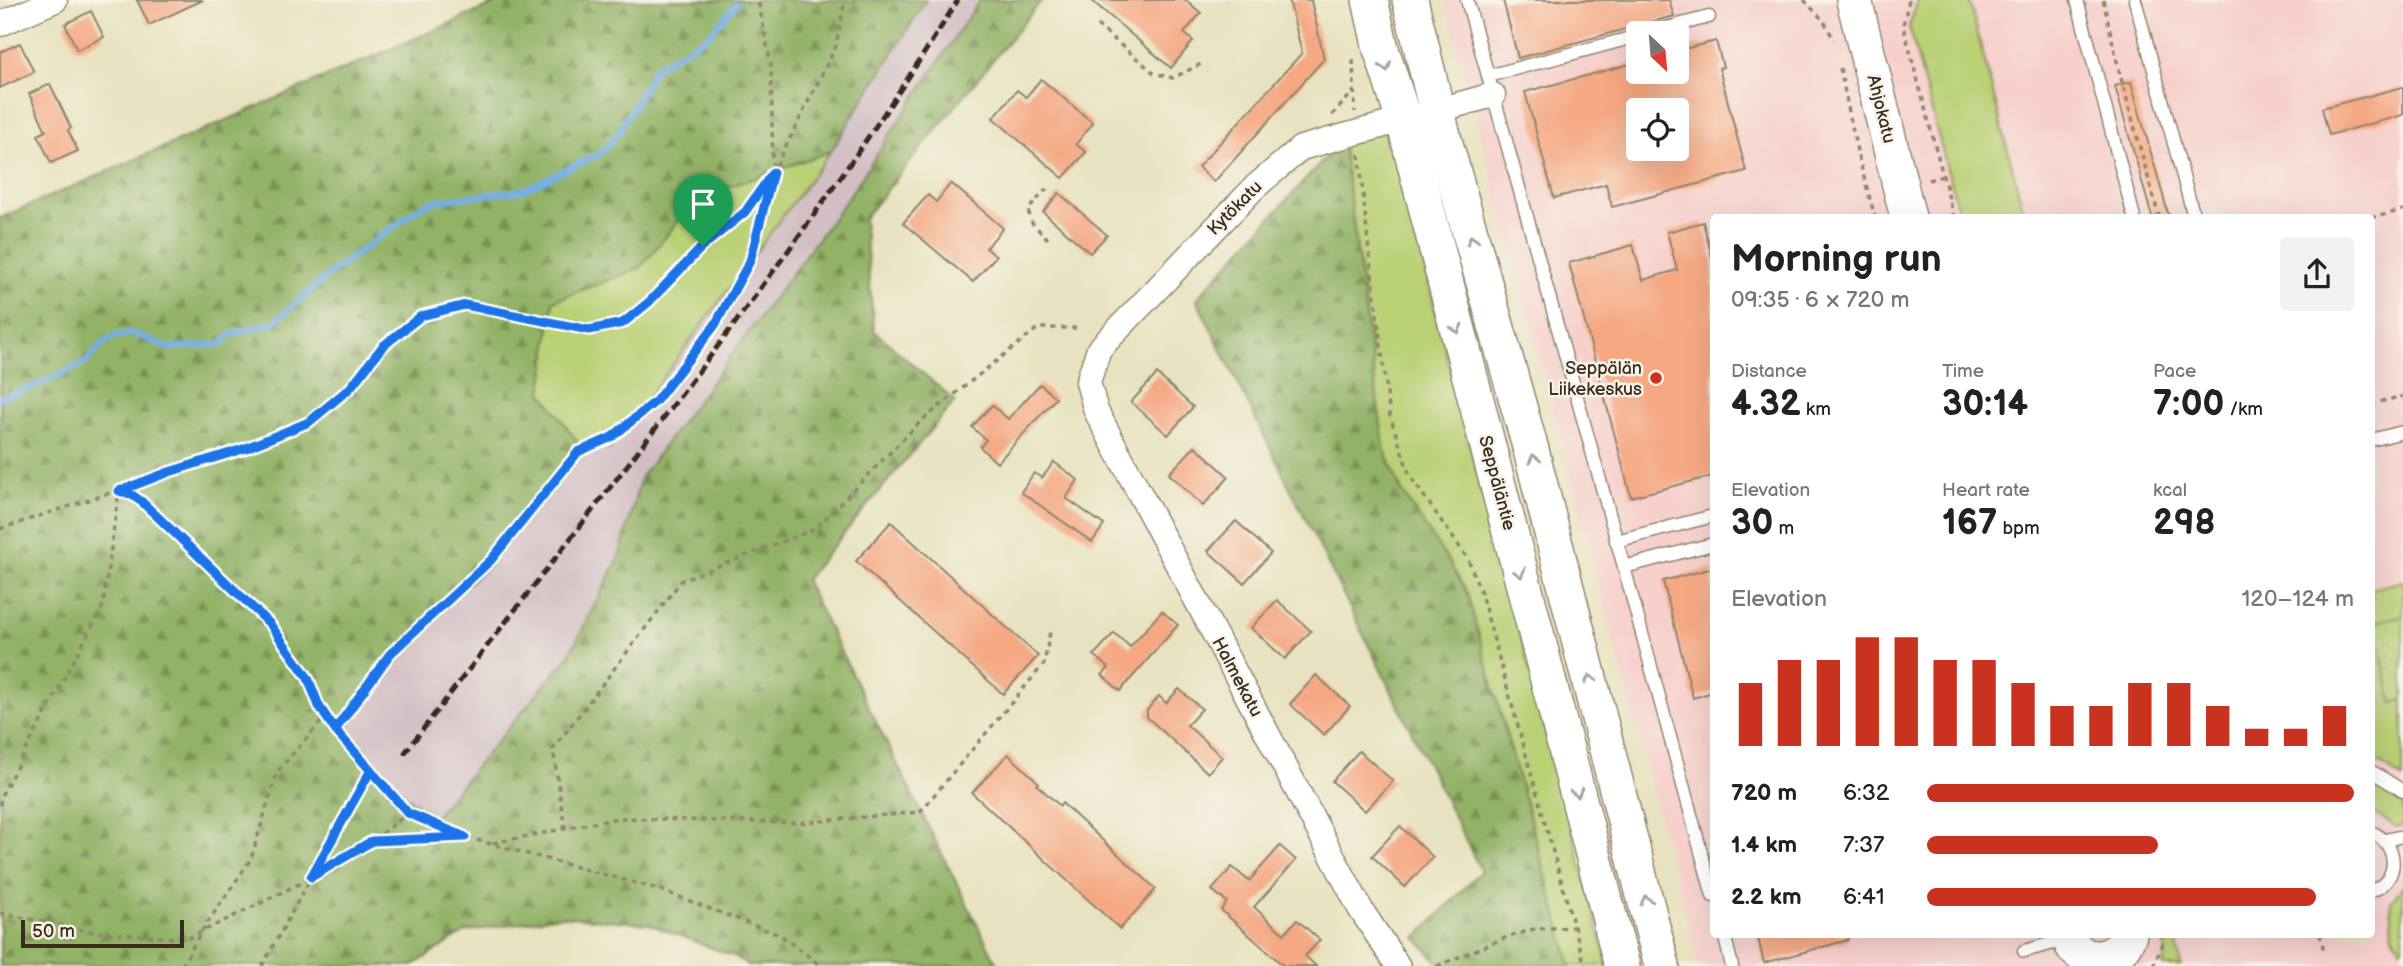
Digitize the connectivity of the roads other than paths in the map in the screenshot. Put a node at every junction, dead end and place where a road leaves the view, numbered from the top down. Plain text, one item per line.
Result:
1 (55, 0) edge
2 (1370, 0) edge
3 (1410, 0) edge
4 (1467, 0) edge
5 (1854, 0) edge
6 (2077, 0) edge
7 (2136, 0) edge
8 (1709, 17) dead end
9 (1689, 22) edge
10 (0, 24) edge
11 (1626, 40) edge
12 (1490, 86) junction
13 (1438, 110) junction
14 (1404, 121) junction
15 (1907, 214) edge
16 (2133, 214) edge
17 (2193, 214) edge
18 (1088, 382) joint
19 (2403, 432) edge
20 (2375, 439) edge
21 (1710, 517) edge
22 (1616, 541) junction
23 (1710, 545) edge
24 (1624, 567) junction
25 (2375, 774) edge
26 (2403, 791) edge
27 (2375, 834) edge
28 (2403, 836) edge
29 (2385, 840) junction
30 (2398, 865) edge
31 (1710, 886) edge
32 (2375, 888) edge
33 (1725, 938) edge
34 (2066, 938) edge
35 (2070, 938) edge
36 (2024, 951) dead end
37 (2115, 953) edge
38 (1398, 966) edge
39 (1622, 966) edge
40 (1662, 966) edge
41 (1732, 966) edge

1 - 10 street
2 -> 14 main road, Seppäläntie
3 - 13 main road
4 - 12 lane
5 - 15 main road, Ahjokatu
6 - 16 lane
7 - 17 lane
8 - 9 lane
11 - 12 lane
12 - 13 street, Kytökatu
12 - 22 lane
13 - 14 street, Kytökatu
40 -> 13 main road
14 - 18 street, Kytökatu
14 -> 39 main road, Seppäläntie
18 - 38 street, Halmekatu
19 - 20 lane
21 - 22 lane
22 - 24 lane
23 - 24 lane
24 - 31 lane
25 - 26 lane
27 - 29 lane
28 - 29 lane
29 - 30 lane
30 - 32 lane
33 - 41 lane
34 - 36 lane
35 - 37 main road

